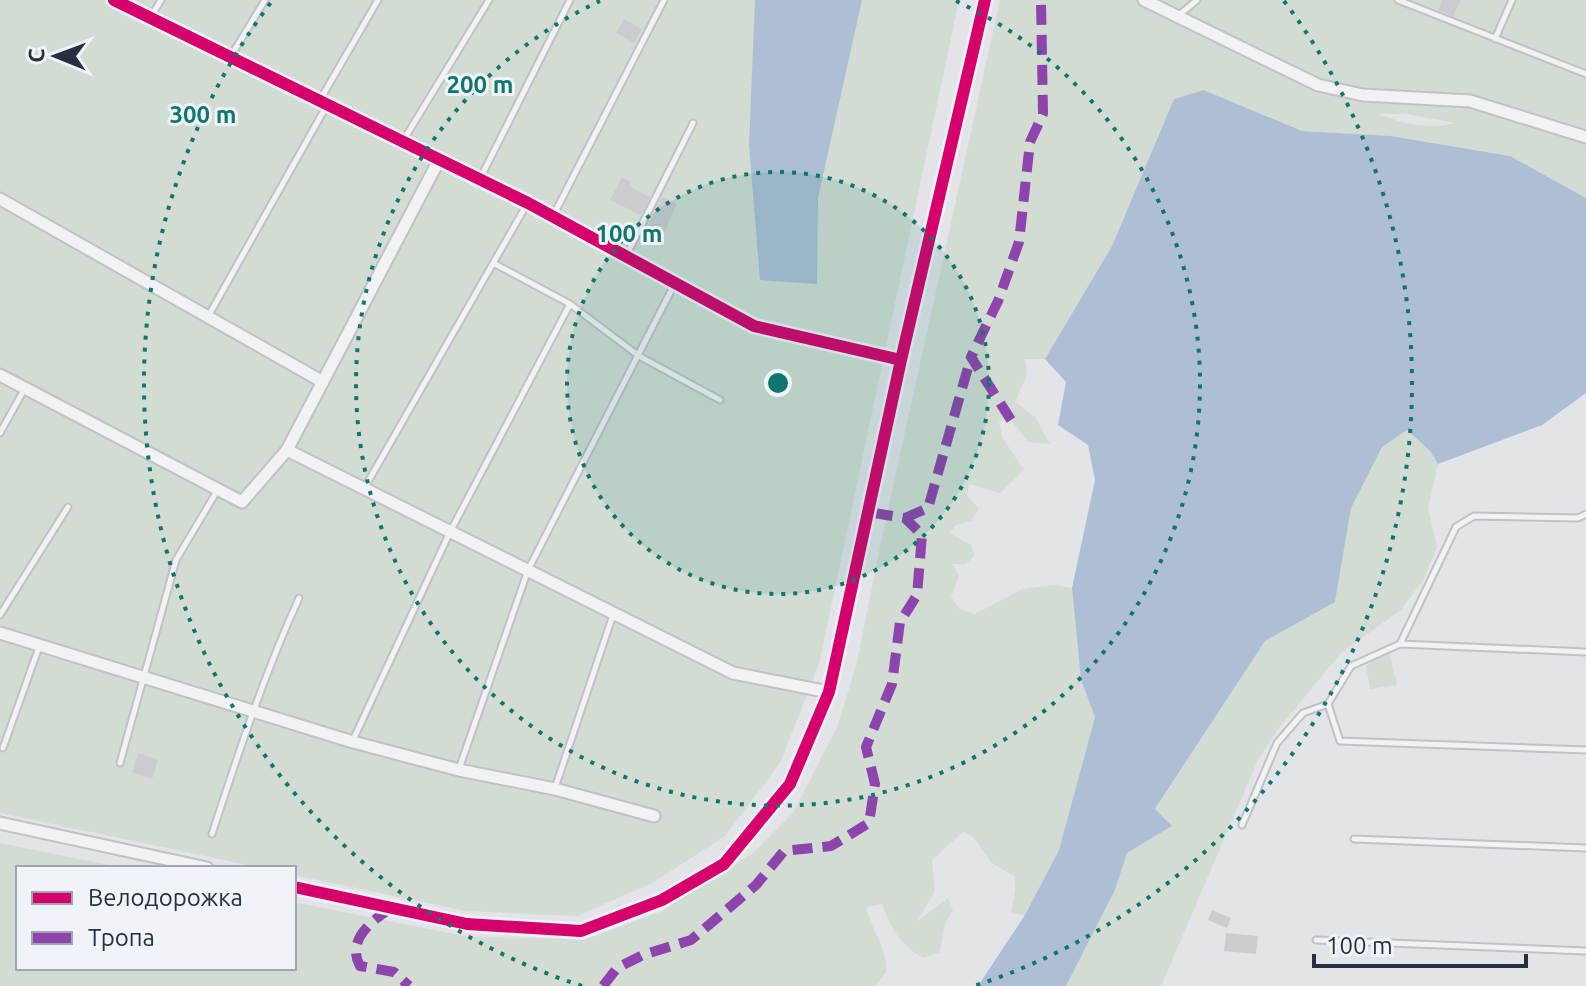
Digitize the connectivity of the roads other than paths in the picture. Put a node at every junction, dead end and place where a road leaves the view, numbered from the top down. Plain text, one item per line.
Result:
1 (114, 0) edge
2 (161, 0) edge
3 (265, 0) edge
4 (378, 0) edge
5 (489, 0) edge
6 (570, 0) edge
7 (664, 0) edge
8 (985, 0) edge
9 (1144, 0) edge
10 (1197, 0) edge
11 (1398, 0) edge
12 (1512, 0) edge
13 (1177, 16) junction
14 (151, 18) junction
15 (1495, 39) junction
16 (230, 57) junction
17 (1586, 74) edge
18 (323, 103) junction
19 (693, 123) dead end
20 (1586, 137) edge
21 (402, 142) junction
22 (439, 160) junction
23 (480, 180) junction
24 (0, 199) edge
25 (528, 203) junction
26 (552, 217) junction
27 (625, 256) junction
28 (495, 264) junction
29 (675, 283) junction
30 (570, 304) junction
31 (209, 316) junction
32 (639, 356) junction
33 (901, 360) junction
34 (0, 375) edge
35 (323, 382) junction
36 (25, 388) junction
37 (720, 400) dead end
38 (0, 433) edge
39 (287, 450) junction
40 (218, 489) junction
41 (364, 489) junction
42 (68, 507) dead end
43 (1586, 514) edge
44 (450, 532) junction
45 (528, 570) junction
46 (299, 598) dead end
47 (614, 613) junction
48 (0, 615) edge
49 (0, 633) edge
50 (1400, 644) junction
51 (40, 646) junction
52 (1586, 652) edge
53 (144, 678) junction
54 (829, 692) junction
55 (1328, 704) junction
56 (252, 710) junction
57 (353, 742) junction
58 (3, 748) dead end
59 (1586, 750) edge
60 (120, 763) dead end
61 (459, 770) junction
62 (555, 789) junction
63 (654, 816) dead end
64 (0, 823) edge
65 (1242, 825) dead end
66 (212, 834) dead end
67 (1354, 839) dead end
68 (1586, 848) edge
69 (198, 866) edge
70 (296, 887) edge
71 (1316, 940) dead end
72 (1586, 951) edge

1 - 14 street
2 - 14 lane
3 - 16 lane
4 - 18 lane
5 - 21 lane
6 - 23 lane
7 - 26 lane
8 - 33 street
9 - 13 street
10 - 13 lane
11 - 15 lane
12 - 15 lane
13 - 20 street
14 - 16 street
15 - 17 lane
16 - 18 street
18 - 21 street
18 - 31 lane
19 - 27 lane
21 - 22 street
22 - 23 street
22 - 35 street
23 - 25 street
24 - 31 street
25 - 26 street
25 - 28 lane
26 - 27 street
27 - 29 street
28 - 30 lane
28 - 41 lane
29 - 32 lane
29 - 33 street
30 - 32 lane
30 - 44 lane
31 - 35 street
32 - 37 lane
32 - 45 lane
33 - 54 street
34 - 36 street
35 - 39 street
36 - 38 lane
36 - 40 street
39 - 40 street
39 - 41 street
40 - 53 lane
41 - 44 street
42 - 48 lane
43 - 50 lane
44 - 45 street
44 - 57 lane
45 - 47 street
45 - 61 lane
46 - 56 lane
47 - 54 street
47 - 62 lane
49 - 51 street
50 - 52 lane
50 - 55 lane
51 - 53 street
51 - 58 lane
53 - 56 street
53 - 60 lane
54 - 70 street
55 - 59 lane
55 - 65 lane
56 - 57 street
56 - 66 lane
57 - 61 street
61 - 62 street
62 - 63 street
64 - 69 street
67 - 68 lane
71 - 72 lane

